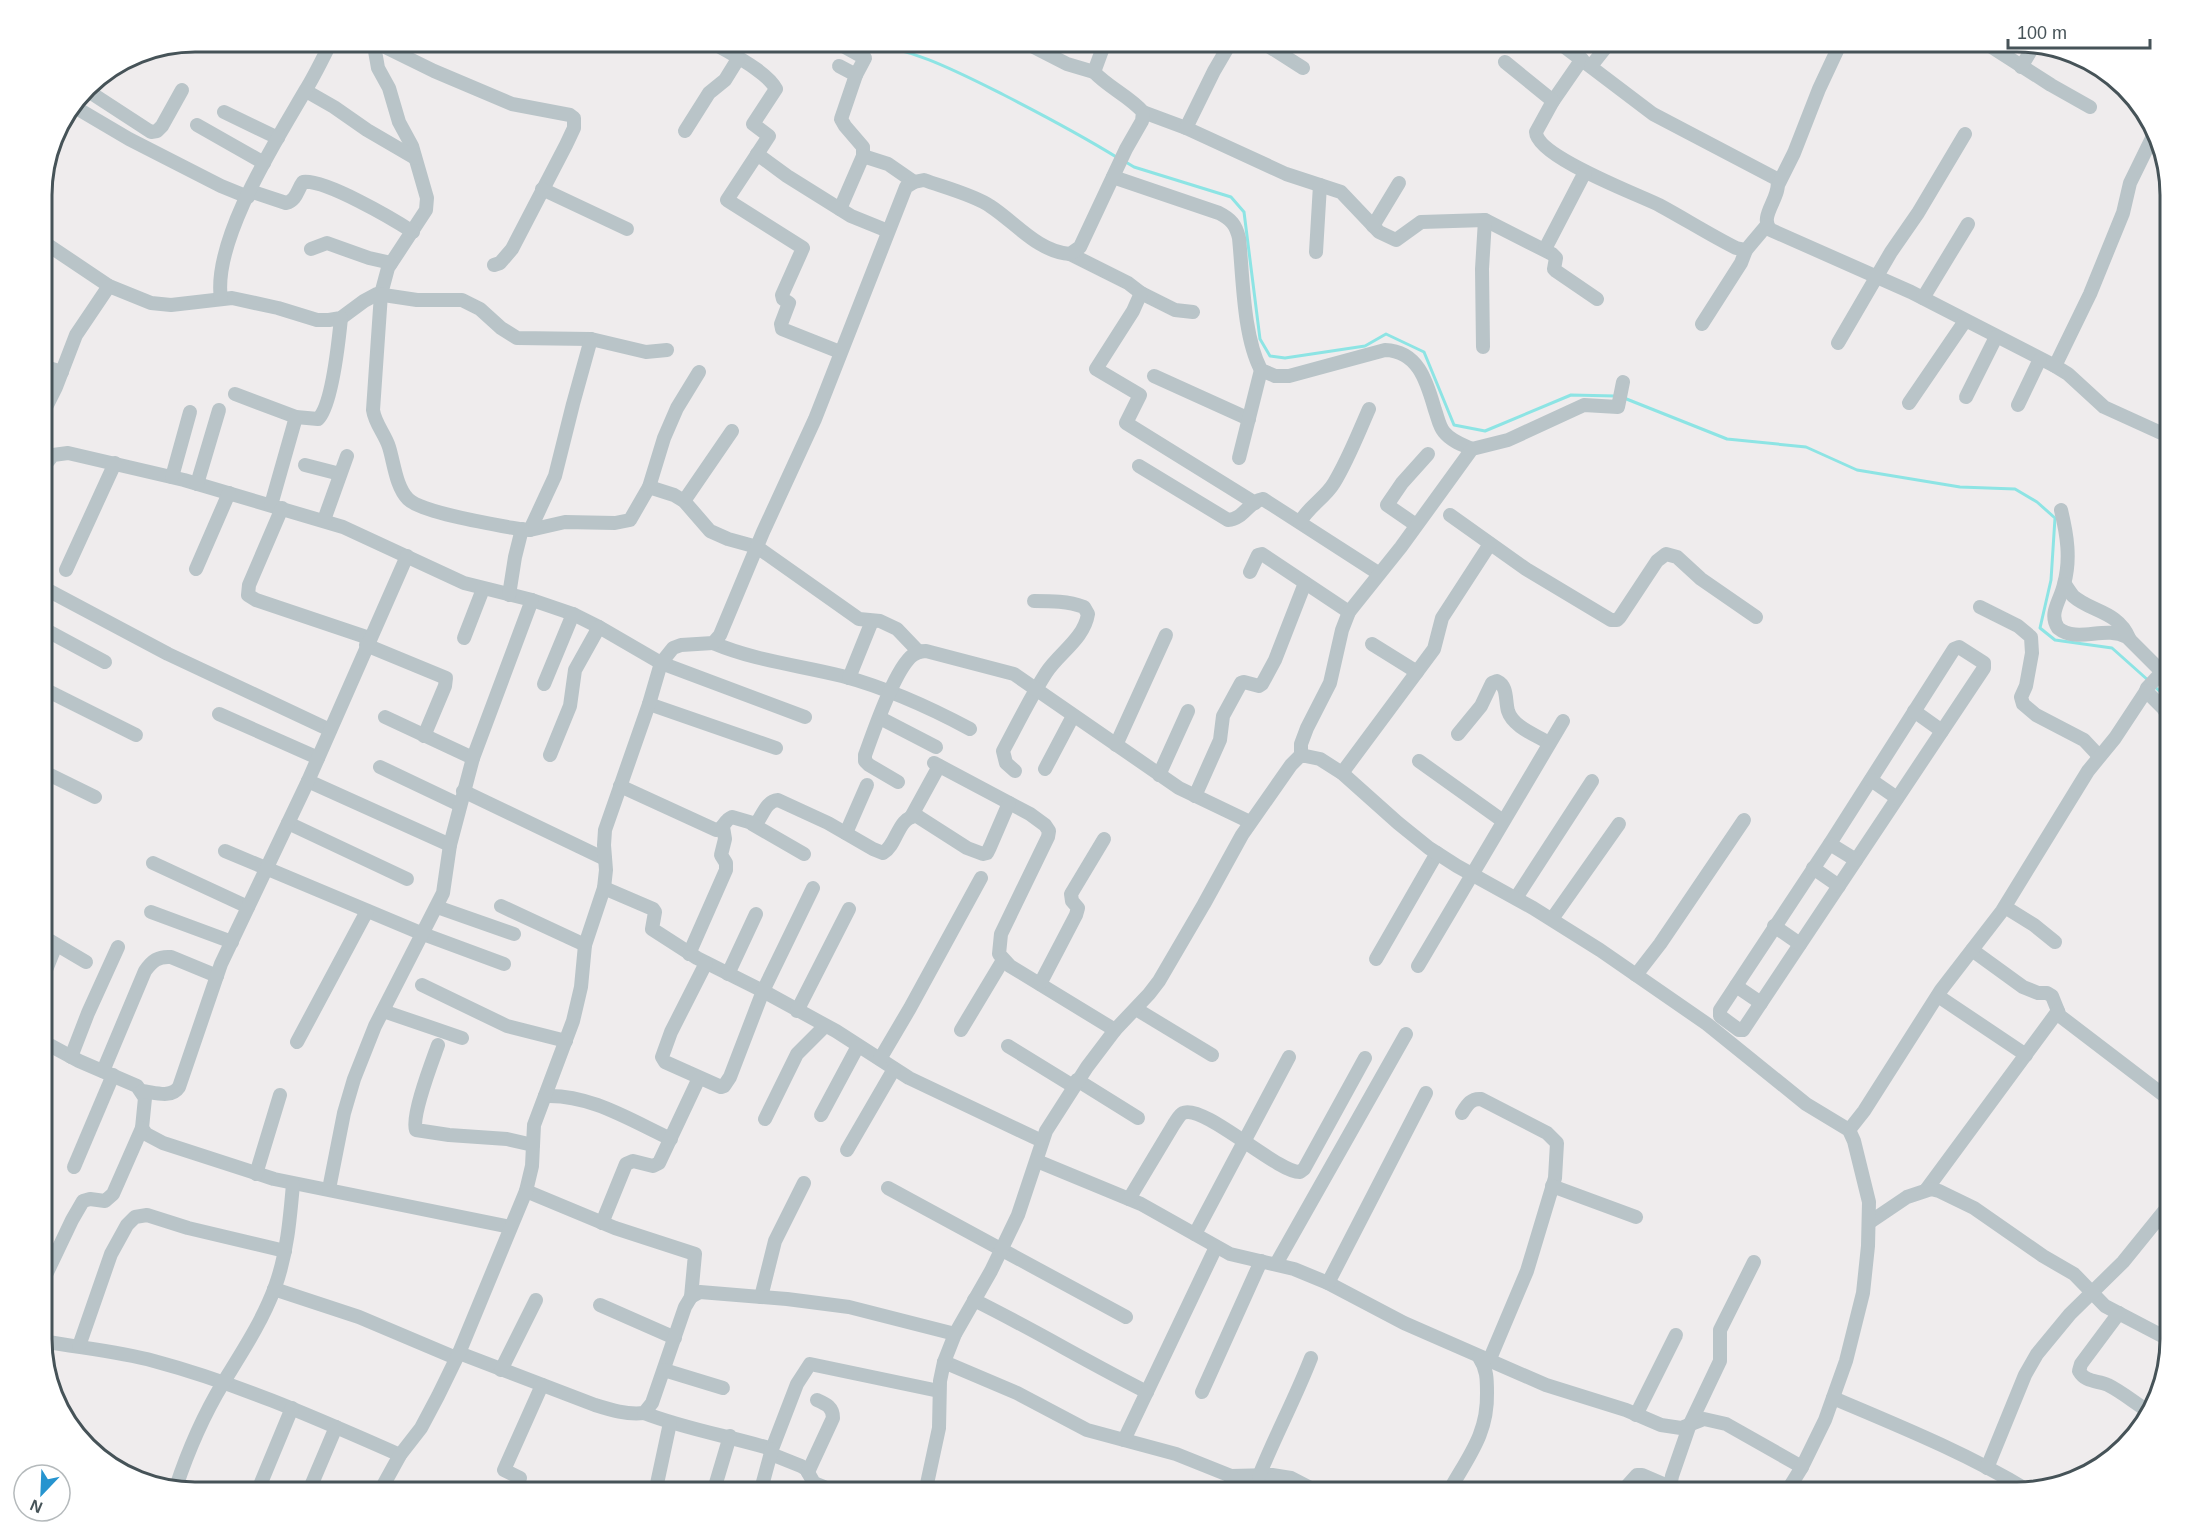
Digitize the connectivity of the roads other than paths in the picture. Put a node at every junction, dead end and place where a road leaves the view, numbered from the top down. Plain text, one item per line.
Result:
1 (1225, 52) edge
2 (1278, 52) edge
3 (1572, 52) edge
4 (1598, 52) edge
5 (1836, 52) edge
6 (1999, 52) edge
7 (325, 53) edge
8 (375, 53) edge
9 (397, 53) edge
10 (729, 53) edge
11 (855, 53) edge
12 (1045, 53) edge
13 (1101, 53) edge
14 (2029, 53) edge
15 (738, 58) junction
16 (1505, 62) dead end
17 (1586, 62) junction
18 (839, 66) dead end
19 (2021, 67) junction
20 (1303, 69) dead end
21 (1094, 72) junction
22 (856, 75) junction
23 (182, 90) dead end
24 (306, 91) junction
25 (94, 95) edge
26 (1553, 101) junction
27 (2090, 107) dead end
28 (80, 110) edge
29 (224, 112) dead end
30 (1143, 112) junction
31 (196, 126) dead end
32 (1186, 128) junction
33 (685, 131) dead end
34 (1965, 134) dead end
35 (278, 138) junction
36 (2150, 143) edge
37 (757, 154) junction
38 (863, 156) junction
39 (415, 158) junction
40 (264, 163) junction
41 (1585, 172) junction
42 (1114, 175) junction
43 (914, 182) junction
44 (1399, 183) dead end
45 (1779, 183) junction
46 (1320, 185) junction
47 (542, 189) junction
48 (249, 194) junction
49 (840, 209) junction
50 (1485, 220) junction
51 (1968, 224) dead end
52 (1767, 225) junction
53 (1373, 226) junction
54 (627, 229) dead end
55 (888, 231) junction
56 (413, 232) junction
57 (53, 248) edge
58 (311, 249) dead end
59 (1545, 249) junction
60 (1746, 250) junction
61 (1316, 252) dead end
62 (1070, 254) junction
63 (391, 263) junction
64 (494, 265) dead end
65 (1878, 277) junction
66 (109, 286) junction
67 (1140, 293) junction
68 (381, 294) junction
69 (1923, 298) junction
70 (221, 299) junction
71 (1597, 299) dead end
72 (1193, 312) dead end
73 (341, 318) junction
74 (1965, 321) junction
75 (1702, 324) dead end
76 (1996, 337) junction
77 (591, 339) junction
78 (1838, 343) dead end
79 (1483, 347) dead end
80 (667, 350) dead end
81 (840, 352) junction
82 (2040, 359) junction
83 (2055, 366) junction
84 (53, 369) edge
85 (1261, 370) junction
86 (62, 372) junction
87 (699, 372) dead end
88 (1154, 376) dead end
89 (1623, 385) dead end
90 (53, 391) edge
91 (235, 394) dead end
92 (1966, 397) dead end
93 (1909, 404) dead end
94 (2018, 405) dead end
95 (1369, 409) dead end
96 (219, 410) dead end
97 (190, 412) dead end
98 (296, 417) junction
99 (1249, 419) junction
100 (732, 431) dead end
101 (2160, 432) edge
102 (1472, 449) junction
103 (53, 452) edge
104 (1428, 454) dead end
105 (347, 456) dead end
106 (1239, 458) dead end
107 (114, 464) junction
108 (305, 465) dead end
109 (1139, 466) dead end
110 (340, 474) junction
111 (172, 477) junction
112 (197, 484) junction
113 (649, 487) junction
114 (229, 494) junction
115 (684, 501) junction
116 (1255, 502) junction
117 (277, 506) junction
118 (2061, 510) dead end
119 (1450, 515) dead end
120 (324, 520) junction
121 (1300, 522) junction
122 (1416, 525) junction
123 (526, 530) junction
124 (1490, 544) junction
125 (757, 547) junction
126 (406, 555) junction
127 (196, 569) dead end
128 (66, 570) dead end
129 (1250, 572) dead end
130 (1378, 573) junction
131 (1305, 583) junction
132 (2065, 584) junction
133 (483, 589) junction
134 (53, 593) edge
135 (509, 595) junction
136 (532, 600) junction
137 (1034, 601) dead end
138 (1980, 607) dead end
139 (1349, 612) junction
140 (573, 614) junction
141 (1756, 617) dead end
142 (872, 621) junction
143 (599, 627) junction
144 (53, 634) edge
145 (1166, 636) dead end
146 (464, 638) dead end
147 (368, 641) junction
148 (2131, 642) junction
149 (713, 643) junction
150 (1372, 644) dead end
151 (919, 651) junction
152 (105, 662) dead end
153 (661, 663) junction
154 (2160, 671) edge
155 (1417, 672) junction
156 (849, 678) junction
157 (2160, 678) edge
158 (544, 684) dead end
159 (2146, 689) junction
160 (1036, 690) junction
161 (891, 692) junction
162 (53, 694) edge
163 (649, 704) junction
164 (2160, 705) edge
165 (1188, 711) dead end
166 (1914, 711) junction
167 (219, 714) dead end
168 (1072, 716) junction
169 (386, 717) dead end
170 (805, 717) dead end
171 (880, 718) junction
172 (1563, 721) dead end
173 (970, 729) dead end
174 (330, 730) junction
175 (1942, 731) junction
176 (1458, 734) dead end
177 (136, 735) dead end
178 (424, 736) junction
179 (1549, 743) junction
180 (1116, 745) junction
181 (936, 747) dead end
182 (776, 748) dead end
183 (1301, 754) junction
184 (550, 755) dead end
185 (2099, 756) junction
186 (318, 758) junction
187 (473, 758) junction
188 (1419, 761) dead end
189 (380, 767) dead end
190 (1045, 769) dead end
191 (1015, 771) dead end
192 (1342, 774) junction
193 (1160, 775) junction
194 (53, 776) edge
195 (1871, 780) junction
196 (308, 781) junction
197 (1592, 781) dead end
198 (898, 782) dead end
199 (867, 785) dead end
200 (620, 786) junction
201 (464, 791) junction
202 (1195, 796) junction
203 (95, 797) dead end
204 (1897, 798) junction
205 (1009, 802) junction
206 (460, 805) junction
207 (911, 817) junction
208 (1744, 820) dead end
209 (1503, 821) junction
210 (1250, 822) junction
211 (288, 823) junction
212 (752, 824) junction
213 (1619, 824) dead end
214 (723, 827) junction
215 (846, 833) junction
216 (1104, 838) dead end
217 (1830, 844) junction
218 (450, 845) junction
219 (225, 851) dead end
220 (1437, 853) junction
221 (804, 854) dead end
222 (606, 859) junction
223 (1856, 860) junction
224 (153, 863) dead end
225 (1813, 868) junction
226 (266, 869) junction
227 (1471, 874) junction
228 (981, 878) dead end
229 (406, 879) dead end
230 (1839, 886) junction
231 (604, 888) junction
232 (813, 888) dead end
233 (1516, 898) junction
234 (501, 906) dead end
235 (248, 907) junction
236 (437, 907) junction
237 (2005, 907) junction
238 (849, 909) dead end
239 (367, 911) junction
240 (151, 912) dead end
241 (756, 914) dead end
242 (1552, 919) junction
243 (1774, 926) junction
244 (423, 934) junction
245 (514, 934) dead end
246 (232, 942) junction
247 (2055, 942) dead end
248 (53, 943) edge
249 (1800, 944) junction
250 (56, 945) junction
251 (585, 945) junction
252 (118, 947) dead end
253 (1972, 950) junction
254 (53, 952) edge
255 (689, 954) junction
256 (1376, 959) dead end
257 (1003, 960) junction
258 (86, 962) dead end
259 (705, 963) junction
260 (504, 964) dead end
261 (1418, 966) dead end
262 (728, 974) junction
263 (1636, 975) junction
264 (217, 976) junction
265 (1040, 984) junction
266 (422, 985) dead end
267 (1736, 986) junction
268 (763, 991) junction
269 (1938, 996) junction
270 (1761, 1003) junction
271 (1136, 1009) junction
272 (383, 1011) junction
273 (797, 1011) junction
274 (2058, 1011) junction
275 (825, 1026) junction
276 (1724, 1029) junction
277 (961, 1030) dead end
278 (1115, 1030) junction
279 (1406, 1034) dead end
280 (462, 1038) dead end
281 (566, 1041) junction
282 (297, 1042) dead end
283 (438, 1045) dead end
284 (858, 1046) junction
285 (1008, 1046) dead end
286 (53, 1047) edge
287 (1212, 1055) dead end
288 (2026, 1055) junction
289 (71, 1057) junction
290 (1289, 1057) dead end
291 (1365, 1058) dead end
292 (880, 1059) junction
293 (894, 1069) junction
294 (108, 1073) junction
295 (699, 1078) junction
296 (1075, 1083) junction
297 (142, 1091) junction
298 (2160, 1092) edge
299 (1426, 1093) dead end
300 (280, 1095) dead end
301 (544, 1096) junction
302 (1462, 1113) dead end
303 (821, 1115) dead end
304 (1138, 1118) dead end
305 (765, 1119) dead end
306 (142, 1128) junction
307 (1849, 1130) junction
308 (671, 1139) junction
309 (1244, 1140) junction
310 (1042, 1141) junction
311 (533, 1145) junction
312 (847, 1150) dead end
313 (1037, 1161) junction
314 (74, 1167) dead end
315 (256, 1174) junction
316 (804, 1183) dead end
317 (293, 1184) junction
318 (1552, 1186) junction
319 (888, 1188) dead end
320 (329, 1189) junction
321 (1926, 1190) junction
322 (526, 1191) junction
323 (1129, 1199) junction
324 (2160, 1216) edge
325 (1636, 1217) dead end
326 (1870, 1222) junction
327 (602, 1223) junction
328 (510, 1227) junction
329 (1194, 1234) junction
330 (1216, 1246) junction
331 (285, 1251) junction
332 (1001, 1251) junction
333 (53, 1260) edge
334 (1261, 1261) junction
335 (1755, 1262) dead end
336 (1276, 1264) junction
337 (1328, 1283) junction
338 (274, 1289) junction
339 (2093, 1292) junction
340 (691, 1297) junction
341 (761, 1297) junction
342 (536, 1300) dead end
343 (975, 1300) junction
344 (600, 1305) dead end
345 (2119, 1313) junction
346 (1126, 1317) dead end
347 (955, 1334) junction
348 (1676, 1335) dead end
349 (2160, 1335) edge
350 (675, 1338) junction
351 (53, 1342) edge
352 (79, 1346) junction
353 (458, 1356) junction
354 (1311, 1358) dead end
355 (1484, 1359) junction
356 (944, 1362) junction
357 (501, 1370) junction
358 (664, 1370) junction
359 (224, 1381) junction
360 (542, 1385) junction
361 (723, 1388) dead end
362 (939, 1391) junction
363 (1147, 1392) junction
364 (1202, 1392) dead end
365 (1833, 1398) junction
366 (817, 1400) dead end
367 (2142, 1407) edge
368 (292, 1408) junction
369 (644, 1413) junction
370 (1636, 1415) junction
371 (670, 1423) junction
372 (1690, 1424) junction
373 (336, 1427) junction
374 (730, 1436) junction
375 (1124, 1440) junction
376 (771, 1451) junction
377 (400, 1455) junction
378 (1802, 1467) junction
379 (1987, 1468) junction
380 (808, 1472) junction
381 (1231, 1476) junction
382 (1259, 1476) junction
383 (178, 1481) edge
384 (261, 1482) edge
385 (313, 1482) edge
386 (384, 1482) edge
387 (518, 1482) edge
388 (658, 1482) edge
389 (716, 1482) edge
390 (763, 1482) edge
391 (813, 1482) edge
392 (927, 1482) edge
393 (1231, 1482) edge
394 (1299, 1482) edge
395 (1455, 1482) edge
396 (1631, 1482) edge
397 (1655, 1482) edge
398 (1672, 1482) edge
399 (1796, 1482) edge
400 (2012, 1482) edge

1 - 32 street
2 - 20 street
3 - 17 street
4 - 17 street
5 - 45 street
6 - 19 street
7 - 24 street
8 - 39 street
9 - 47 street
10 - 15 street
11 - 22 street
12 - 21 street
13 - 21 street
14 - 19 street
15 - 33 street
15 - 37 street
16 - 26 street
17 - 26 street
17 - 45 street
18 - 22 street
19 - 27 street
21 - 30 street
22 - 38 street
23 - 25 street
24 - 35 street
24 - 39 street
26 - 41 street
28 - 48 street
29 - 35 street
30 - 32 street
30 - 42 street
31 - 40 street
32 - 46 street
34 - 65 street
35 - 40 street
36 - 83 street
37 - 49 street
37 - 81 street
38 - 43 street
38 - 49 street
39 - 56 street
40 - 48 street
41 - 59 street
41 - 60 street
42 - 62 street
42 - 85 street
43 - 55 street
43 - 62 street
44 - 53 street
45 - 52 street
46 - 53 street
46 - 61 street
47 - 54 street
47 - 64 street
48 - 56 street
48 - 70 street
49 - 55 street
50 - 53 street
50 - 59 street
50 - 79 street
51 - 69 street
52 - 60 street
52 - 65 street
55 - 81 street
56 - 63 street
57 - 66 street
58 - 63 street
59 - 71 street
60 - 75 street
62 - 67 street
63 - 68 street
65 - 69 street
65 - 78 street
66 - 70 street
66 - 86 street
67 - 72 street
67 - 116 street
68 - 73 street
68 - 77 street
68 - 123 street
69 - 74 street
70 - 73 street
73 - 98 street
74 - 76 street
74 - 93 street
76 - 82 street
76 - 92 street
77 - 80 street
77 - 123 street
81 - 125 street
82 - 83 street
82 - 94 street
83 - 101 street
84 - 86 street
85 - 99 street
85 - 102 street
86 - 90 street
87 - 113 street
88 - 99 street
89 - 102 street
91 - 98 street
95 - 121 street
96 - 112 street
97 - 111 street
98 - 117 street
99 - 106 street
100 - 115 street
102 - 122 street
103 - 107 street
104 - 122 street
105 - 110 street
107 - 111 street
107 - 128 street
108 - 110 street
109 - 116 street
110 - 120 street
111 - 112 street
112 - 114 street
113 - 115 street
113 - 123 street
114 - 117 street
114 - 127 street
115 - 125 street
116 - 121 street
117 - 120 street
117 - 147 street
118 - 132 street
119 - 124 street
120 - 126 street
121 - 130 street
122 - 130 street
123 - 135 street
124 - 141 street
124 - 155 street
125 - 142 street
125 - 149 street
126 - 133 street
126 - 147 street
129 - 131 street
130 - 139 street
131 - 139 street
131 - 202 street
132 - 148 street
132 - 148 street
133 - 135 street
133 - 146 street
134 - 174 street
135 - 136 street
136 - 140 street
136 - 187 street
137 - 160 street
138 - 185 street
139 - 183 street
140 - 143 street
140 - 158 street
142 - 151 street
142 - 156 street
143 - 153 street
143 - 184 street
144 - 152 street
145 - 180 street
147 - 174 street
147 - 178 street
148 - 154 street
149 - 153 street
149 - 156 street
150 - 155 street
151 - 160 street
151 - 161 street
153 - 163 street
153 - 170 street
155 - 192 street
156 - 161 street
157 - 159 street
159 - 164 street
159 - 185 street
160 - 168 street
160 - 191 street
161 - 171 street
161 - 173 street
162 - 177 street
163 - 182 street
163 - 200 street
165 - 193 street
166 - 175 street
166 - 175 street
166 - 195 street
167 - 186 street
168 - 180 street
168 - 190 street
169 - 178 street
171 - 181 street
171 - 198 street
172 - 179 street
174 - 186 street
175 - 204 street
176 - 179 street
178 - 187 street
179 - 209 street
180 - 193 street
183 - 192 street
183 - 210 street
185 - 237 street
186 - 196 street
187 - 201 street
188 - 209 street
189 - 206 street
192 - 220 street
193 - 202 street
194 - 203 street
195 - 204 street
195 - 217 street
196 - 211 street
196 - 218 street
197 - 233 street
199 - 215 street
200 - 214 street
200 - 222 street
201 - 206 street
201 - 222 street
202 - 210 street
204 - 223 street
205 - 207 street
205 - 207 street
205 - 257 street
206 - 218 street
207 - 215 street
208 - 263 street
209 - 227 street
210 - 271 street
211 - 226 street
211 - 229 street
212 - 214 street
212 - 215 street
212 - 221 street
213 - 242 street
214 - 255 street
216 - 265 street
217 - 223 street
217 - 225 street
218 - 236 street
219 - 226 street
220 - 227 street
220 - 256 street
222 - 231 street
223 - 230 street
224 - 235 street
225 - 230 street
225 - 243 street
226 - 235 street
226 - 239 street
227 - 233 street
227 - 261 street
228 - 292 street
230 - 249 street
231 - 251 street
231 - 255 street
232 - 268 street
233 - 242 street
234 - 251 street
235 - 246 street
236 - 244 street
236 - 245 street
237 - 247 street
237 - 253 street
238 - 273 street
239 - 244 street
239 - 282 street
240 - 246 street
241 - 262 street
242 - 263 street
243 - 249 street
243 - 267 street
244 - 260 street
244 - 272 street
246 - 264 street
248 - 250 street
249 - 270 street
250 - 254 street
250 - 258 street
251 - 281 street
252 - 289 street
253 - 269 street
253 - 274 street
255 - 259 street
257 - 265 street
257 - 277 street
259 - 262 street
259 - 295 street
262 - 268 street
263 - 276 street
264 - 294 street
264 - 297 street
265 - 278 street
266 - 281 street
267 - 270 street
267 - 276 street
268 - 273 street
268 - 295 street
269 - 288 street
269 - 307 street
270 - 276 street
271 - 278 street
271 - 287 street
272 - 280 street
272 - 320 street
273 - 275 street
274 - 288 street
274 - 298 street
275 - 284 street
275 - 305 street
276 - 307 street
278 - 296 street
279 - 336 street
281 - 301 street
283 - 311 street
284 - 292 street
284 - 303 street
285 - 296 street
286 - 289 street
288 - 321 street
289 - 294 street
290 - 309 street
291 - 309 street
292 - 293 street
293 - 310 street
293 - 312 street
294 - 297 street
294 - 314 street
295 - 308 street
296 - 304 street
296 - 310 street
297 - 306 street
299 - 337 street
300 - 315 street
301 - 308 street
301 - 311 street
302 - 318 street
306 - 315 street
306 - 333 street
307 - 326 street
308 - 327 street
309 - 323 street
309 - 329 street
310 - 313 street
311 - 322 street
313 - 323 street
313 - 332 street
315 - 317 street
316 - 341 street
317 - 320 street
317 - 331 street
318 - 325 street
318 - 355 street
319 - 332 street
320 - 328 street
321 - 326 street
321 - 339 street
322 - 327 street
322 - 328 street
323 - 329 street
324 - 339 street
326 - 365 street
327 - 340 street
328 - 353 street
329 - 330 street
330 - 334 street
330 - 363 street
331 - 338 street
331 - 352 street
332 - 343 street
332 - 346 street
334 - 336 street
334 - 364 street
335 - 372 street
336 - 337 street
337 - 355 street
338 - 353 street
338 - 359 street
339 - 345 street
339 - 379 street
340 - 341 street
340 - 350 street
341 - 347 street
342 - 357 street
343 - 347 street
343 - 363 street
344 - 350 street
345 - 349 street
345 - 367 street
347 - 356 street
348 - 370 street
350 - 358 street
351 - 352 street
352 - 359 street
353 - 357 street
353 - 377 street
354 - 382 street
355 - 370 street
355 - 395 street
356 - 362 street
356 - 375 street
357 - 360 street
358 - 361 street
358 - 369 street
359 - 368 street
359 - 383 street
360 - 369 street
360 - 387 street
362 - 376 street
362 - 392 street
363 - 375 street
365 - 378 street
365 - 379 street
366 - 380 street
368 - 373 street
368 - 384 street
369 - 371 street
370 - 372 street
371 - 374 street
371 - 388 street
372 - 378 street
372 - 398 street
373 - 377 street
373 - 385 street
374 - 376 street
374 - 389 street
375 - 381 street
376 - 380 street
376 - 390 street
377 - 386 street
378 - 399 street
379 - 400 street
380 - 391 street
381 - 382 street
381 - 393 street
382 - 394 street
396 - 397 street

